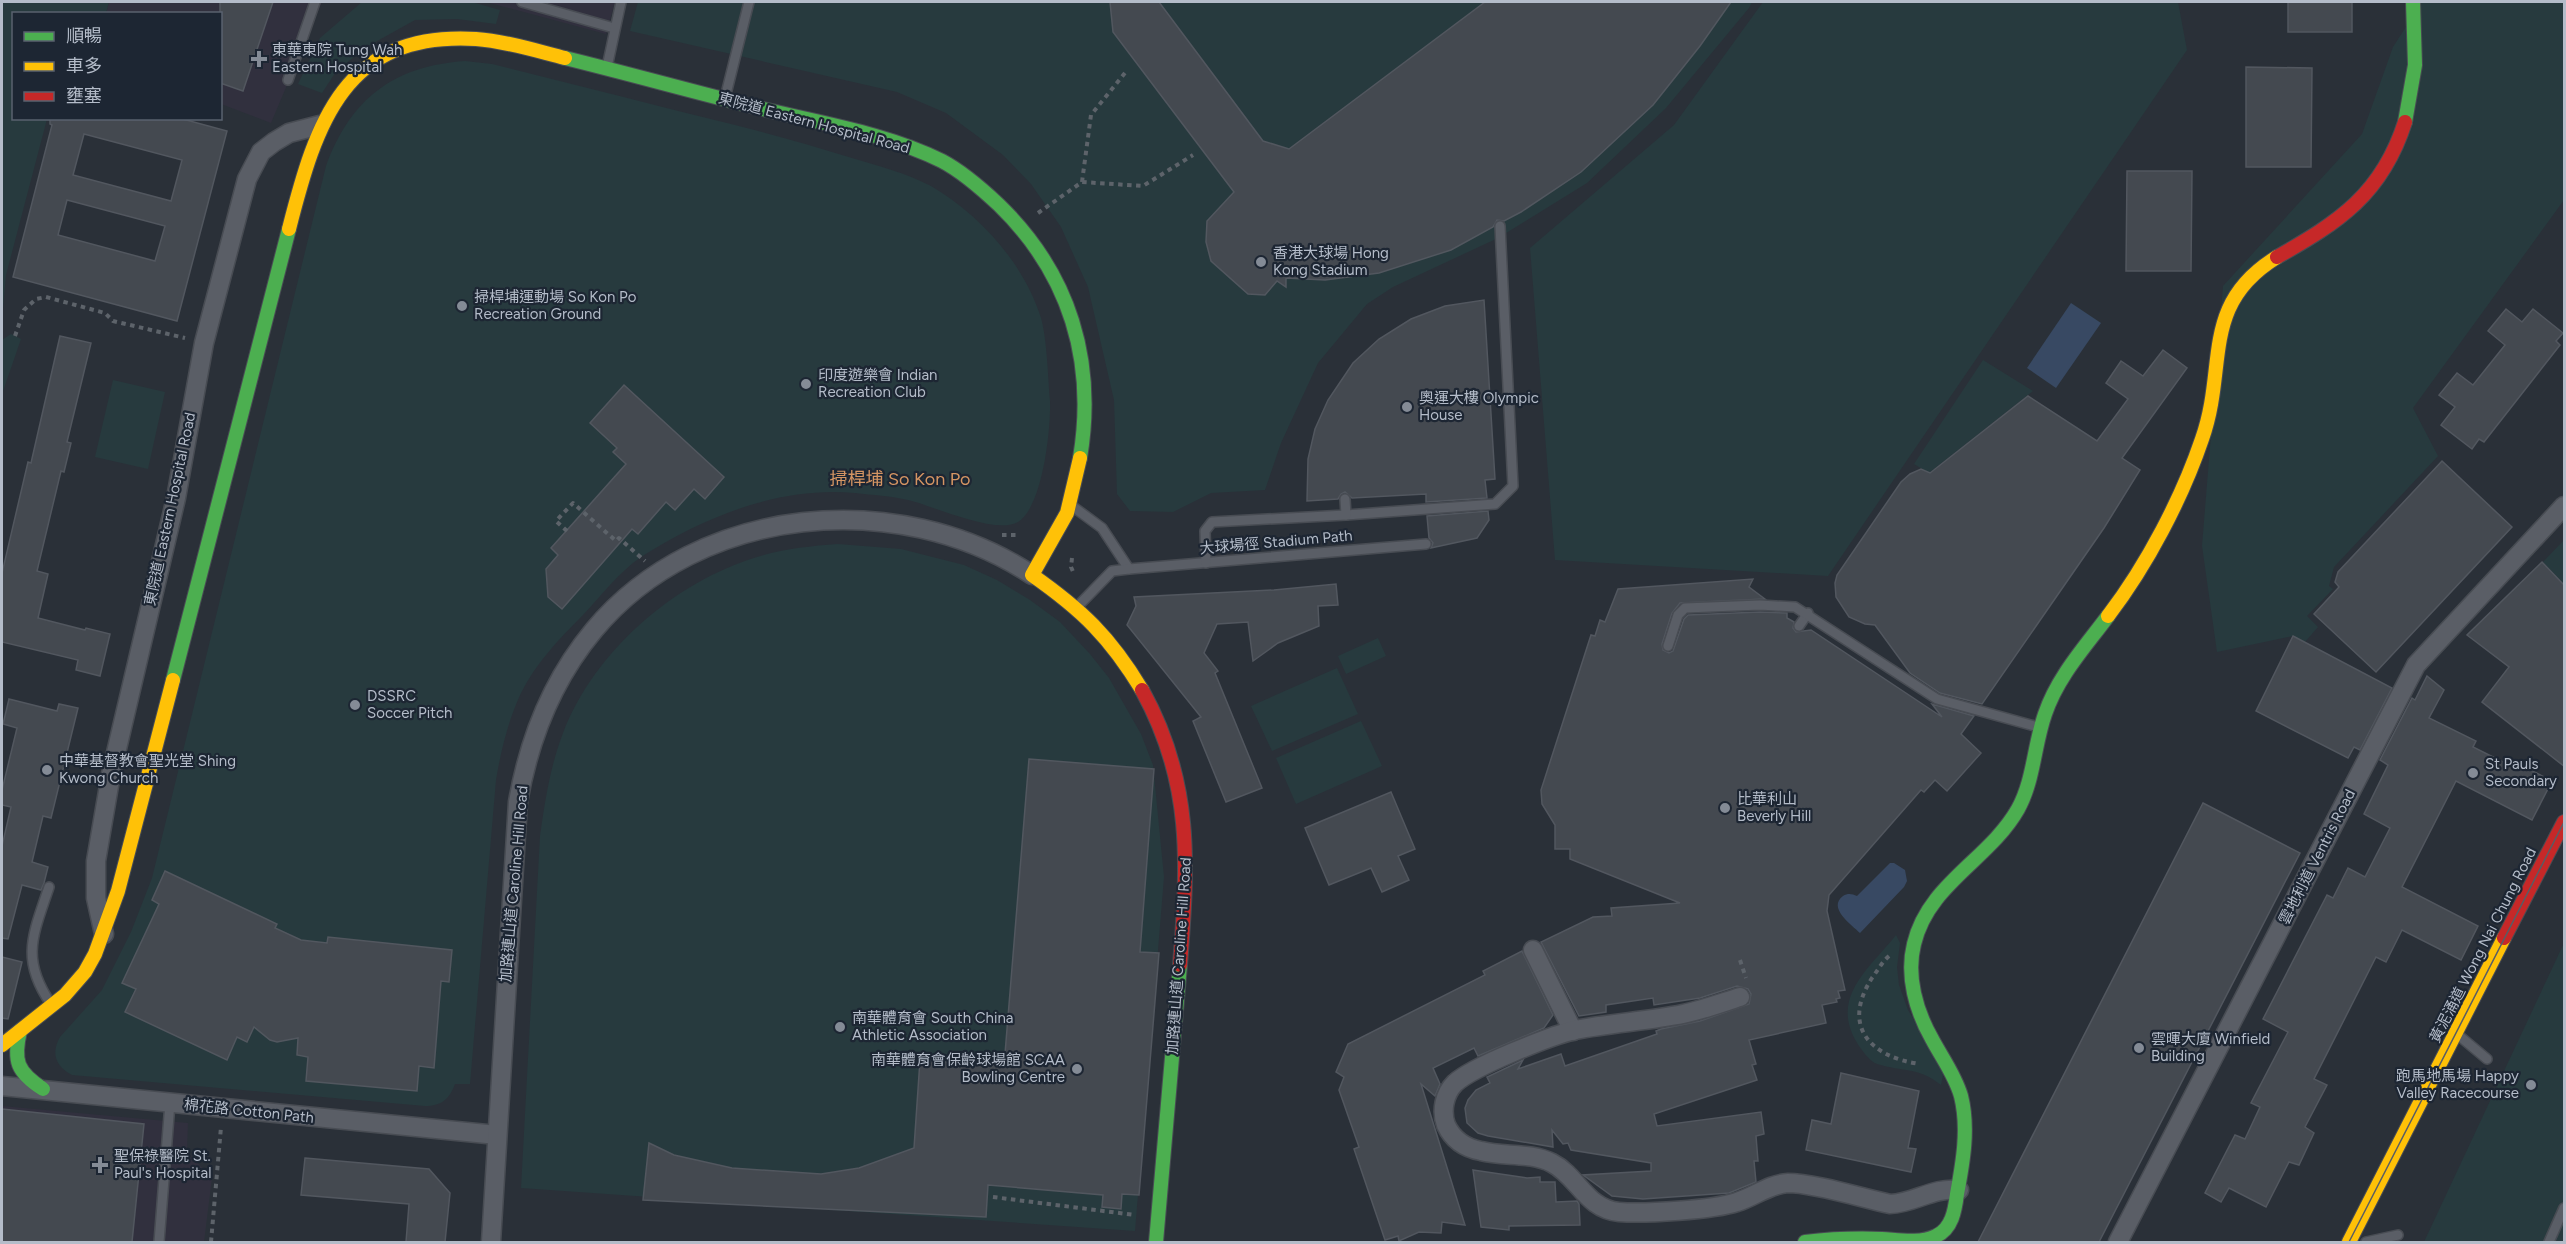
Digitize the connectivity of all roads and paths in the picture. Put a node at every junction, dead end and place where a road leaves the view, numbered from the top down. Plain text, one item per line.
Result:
1 (315, 2) edge
2 (522, 2) edge
3 (621, 2) edge
4 (749, 2) edge
5 (2413, 2) edge
6 (614, 28) junction
7 (606, 69) junction
8 (1125, 73) dead end
9 (288, 80) dead end
10 (724, 99) junction
11 (320, 126) junction
12 (1193, 155) dead end
13 (1082, 182) junction
14 (1038, 214) dead end
15 (1500, 226) dead end
16 (15, 336) dead end
17 (204, 343) junction
18 (1345, 499) dead end
19 (1070, 505) junction
20 (2565, 506) edge
21 (1346, 515) junction
22 (567, 531) dead end
23 (1000, 535) dead end
24 (1017, 535) dead end
25 (1426, 544) dead end
26 (655, 556) dead end
27 (646, 562) junction
28 (1206, 563) junction
29 (638, 567) dead end
30 (1129, 568) junction
31 (1032, 575) junction
32 (1076, 607) junction
33 (1808, 613) junction
34 (1824, 624) junction
35 (1799, 626) dead end
36 (1817, 634) dead end
37 (1668, 646) dead end
38 (2040, 728) junction
39 (2565, 822) edge
40 (49, 887) dead end
41 (104, 936) junction
42 (1533, 950) dead end
43 (1894, 952) dead end
44 (1740, 997) dead end
45 (53, 1006) junction
46 (20, 1031) junction
47 (1574, 1031) junction
48 (2456, 1033) junction
49 (2, 1045) edge
50 (2487, 1059) dead end
51 (1928, 1068) dead end
52 (2, 1086) edge
53 (43, 1089) junction
54 (170, 1103) junction
55 (222, 1120) dead end
56 (497, 1135) junction
57 (1959, 1190) junction
58 (993, 1197) dead end
59 (2565, 1208) edge
60 (1141, 1216) dead end
61 (2398, 1235) dead end
62 (159, 1242) edge
63 (211, 1242) edge
64 (491, 1242) edge
65 (1156, 1242) edge
66 (1804, 1242) edge
67 (2118, 1242) edge
68 (2349, 1242) edge
69 (2366, 1242) edge
70 (2549, 1242) edge

1 - 9 lane
2 - 6 lane
3 - 6 lane
4 - 10 lane
5 - 38 street
6 - 7 lane
7 - 10 street, 東院道 Eastern Hospital Road
7 - 11 street, 東院道 Eastern Hospital Road
8 - 13 path
10 - 19 street, 東院道 Eastern Hospital Road
11 - 17 street, 東院道 Eastern Hospital Road
11 - 41 street, 東院道 Eastern Hospital Road
12 - 13 path
13 - 14 path
15 - 21 lane
16 - 17 path
17 - 41 street, 東院道 Eastern Hospital Road
18 - 21 lane
19 - 30 lane
19 - 31 street, 東院道 Eastern Hospital Road
20 - 67 street, 雲地利道 Ventris Road
21 - 28 lane
22 - 27 path
23 - 24 path
25 - 28 lane, 大球場徑 Stadium Path
26 - 27 path
27 - 29 path
28 - 30 lane, 大球場徑 Stadium Path
30 - 32 lane, 大球場徑 Stadium Path
31 - 32 street, 加路連山道 Caroline Hill Road
31 - 56 street, 加路連山道 Caroline Hill Road
32 - 65 street, 加路連山道 Caroline Hill Road
33 - 34 lane
33 - 35 lane
33 - 37 lane
34 - 36 lane
34 - 38 lane
38 - 57 street
39 - 48 street, 黃泥涌道 Wong Nai Chung Road
40 - 45 lane
41 - 45 street, 東院道 Eastern Hospital Road
42 - 47 street
43 - 51 path
44 - 47 street
45 - 46 street, 東院道 Eastern Hospital Road
46 - 49 street, 東院道 Eastern Hospital Road
46 - 53 street
47 - 57 street
48 - 50 lane
48 - 68 street, 黃泥涌道 Wong Nai Chung Road
52 - 53 street, 棉花路 Cotton Path
53 - 54 street, 棉花路 Cotton Path
54 - 56 street, 棉花路 Cotton Path
54 - 62 lane
55 - 63 path
56 - 64 street, 加路連山道 Caroline Hill Road
57 - 66 street
58 - 60 path
59 - 70 lane
61 - 69 lane

